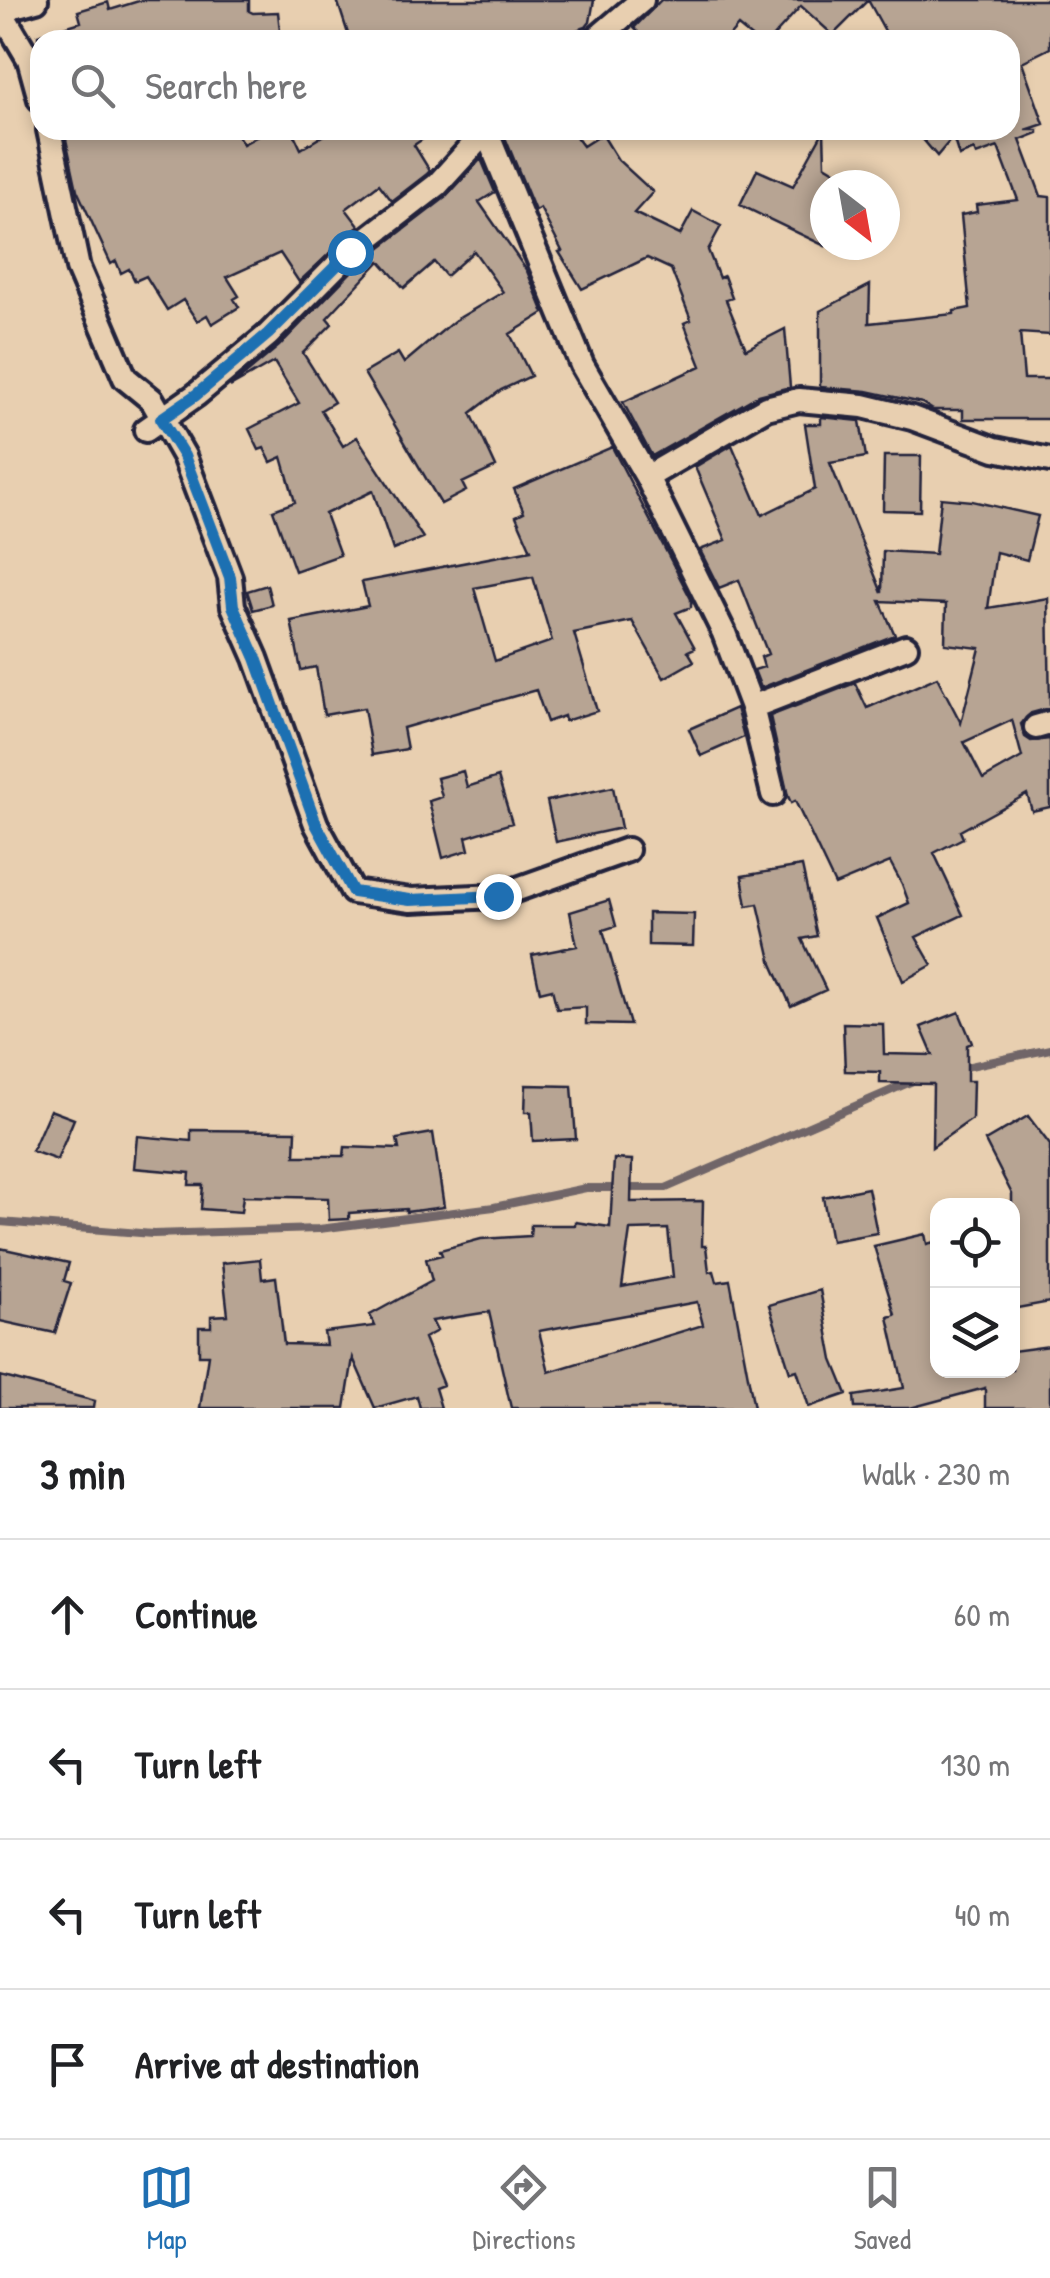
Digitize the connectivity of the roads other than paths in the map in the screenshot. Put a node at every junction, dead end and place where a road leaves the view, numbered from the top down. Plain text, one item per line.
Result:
1 (36, 0) edge
2 (642, 0) edge
3 (607, 30) edge
4 (30, 62) edge
5 (51, 140) edge
6 (478, 140) edge
7 (491, 140) edge
8 (154, 424) junction
9 (1050, 460) edge
10 (647, 477) junction
11 (906, 647) dead end
12 (752, 707) junction
13 (773, 794) dead end
14 (627, 850) dead end

1 - 4 street
2 - 3 street
5 - 8 street
6 - 8 street
7 - 10 street
8 - 14 street
9 - 10 street
10 - 12 street
11 - 12 street
12 - 13 street

